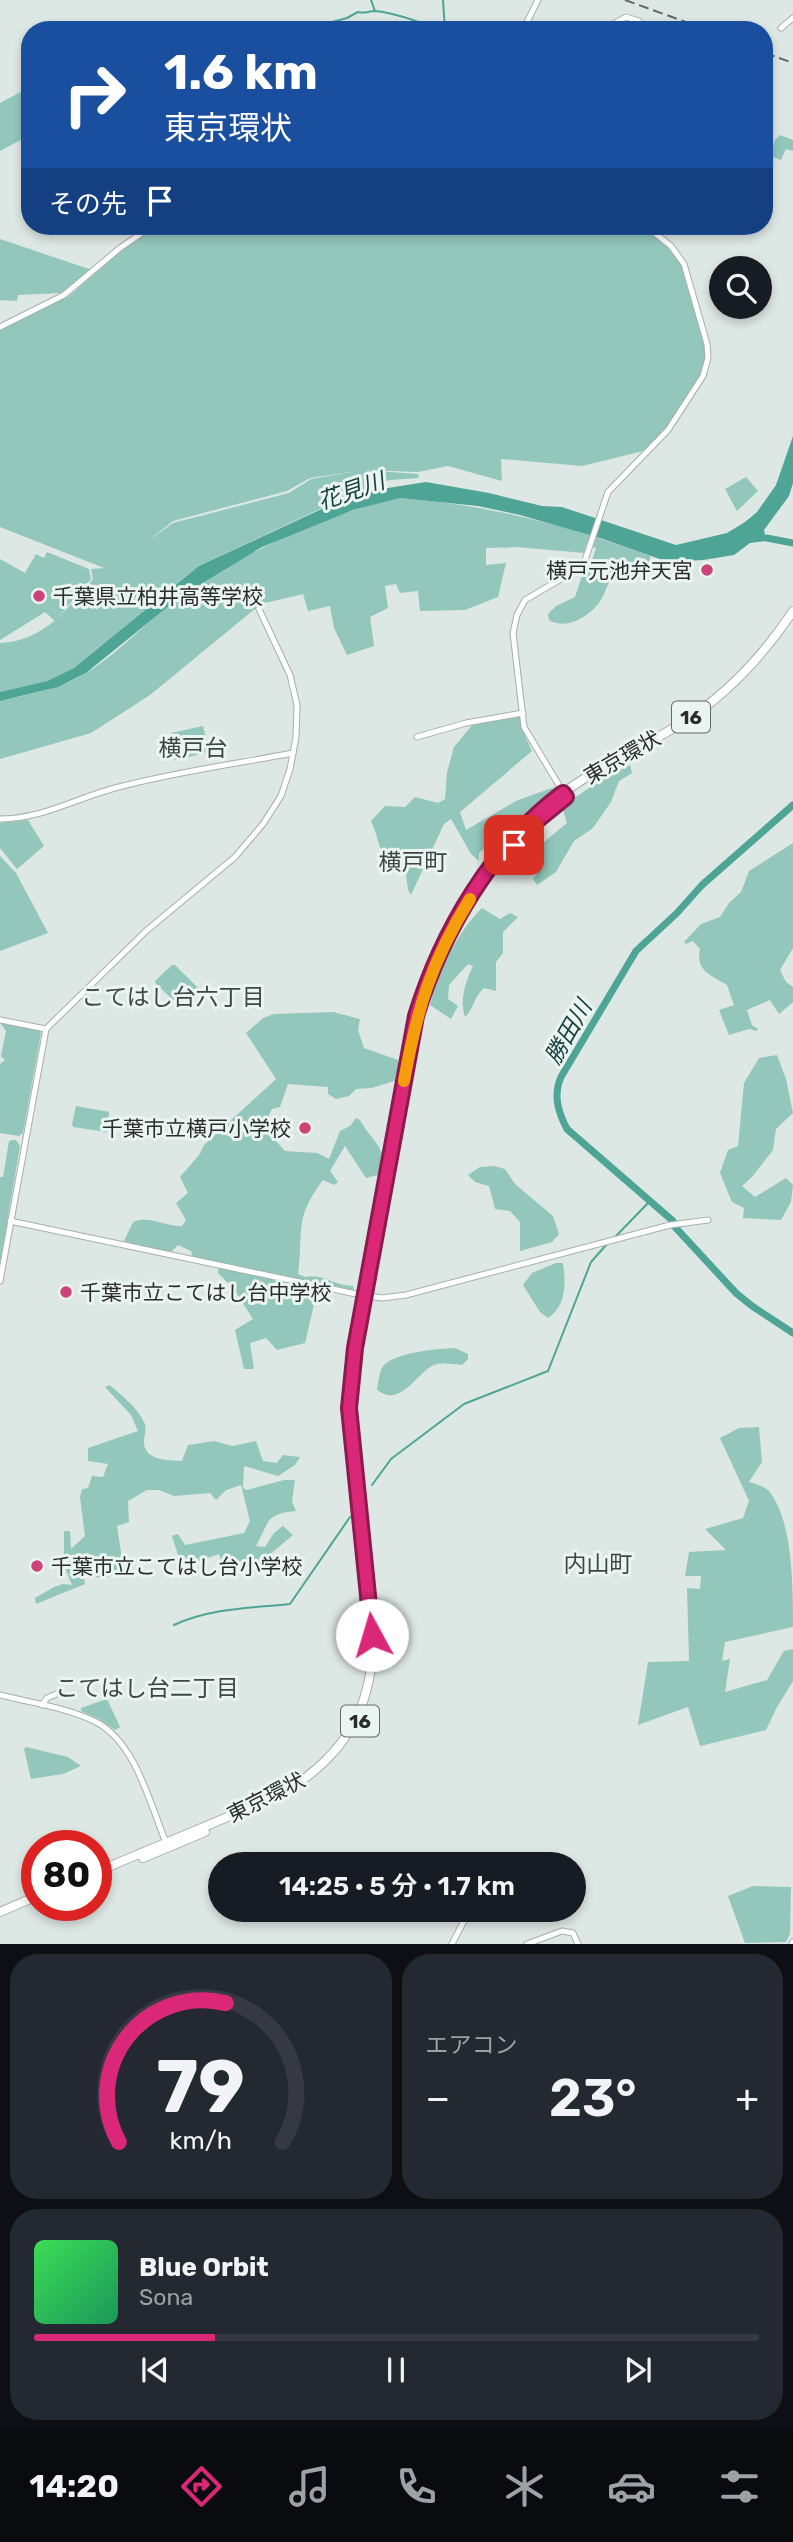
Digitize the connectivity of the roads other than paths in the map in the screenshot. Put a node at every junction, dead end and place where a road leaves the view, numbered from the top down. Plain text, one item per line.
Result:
1 (538, 0) edge
2 (793, 18) edge
3 (528, 21) edge
4 (618, 21) edge
5 (639, 21) edge
6 (781, 28) dead end
7 (139, 235) edge
8 (657, 235) edge
9 (0, 327) edge
10 (259, 609) dead end
11 (793, 611) edge
12 (793, 620) edge
13 (523, 713) junction
14 (417, 737) dead end
15 (293, 752) junction
16 (565, 795) junction
17 (0, 819) edge
18 (0, 1020) edge
19 (46, 1028) junction
20 (708, 1220) dead end
21 (10, 1221) junction
22 (0, 1281) edge
23 (367, 1296) junction
24 (61, 1692) dead end
25 (0, 1695) edge
26 (41, 1705) junction
27 (167, 1845) junction
28 (112, 1867) edge
29 (21, 1905) edge
30 (0, 1914) edge
31 (463, 1922) edge
32 (452, 1944) edge
33 (527, 1944) edge
34 (579, 1944) edge

1 - 3 street
2 - 6 street
4 - 5 street
7 - 9 street
8 - 13 street
10 - 15 street
11 - 16 highway, 東京環状 / 16
12 - 16 highway, 東京環状 / 16
13 - 14 street
13 - 16 street
15 - 17 street
15 - 19 street
16 - 23 highway, 東京環状 / 16
18 - 19 street
19 - 21 street
20 - 23 street
21 - 22 street
21 - 23 street
23 - 27 highway, 東京環状 / 16
24 - 26 street
25 - 26 street
26 - 27 street
27 - 28 highway, 東京環状 / 16
29 - 30 highway
31 - 32 street
33 - 34 street

